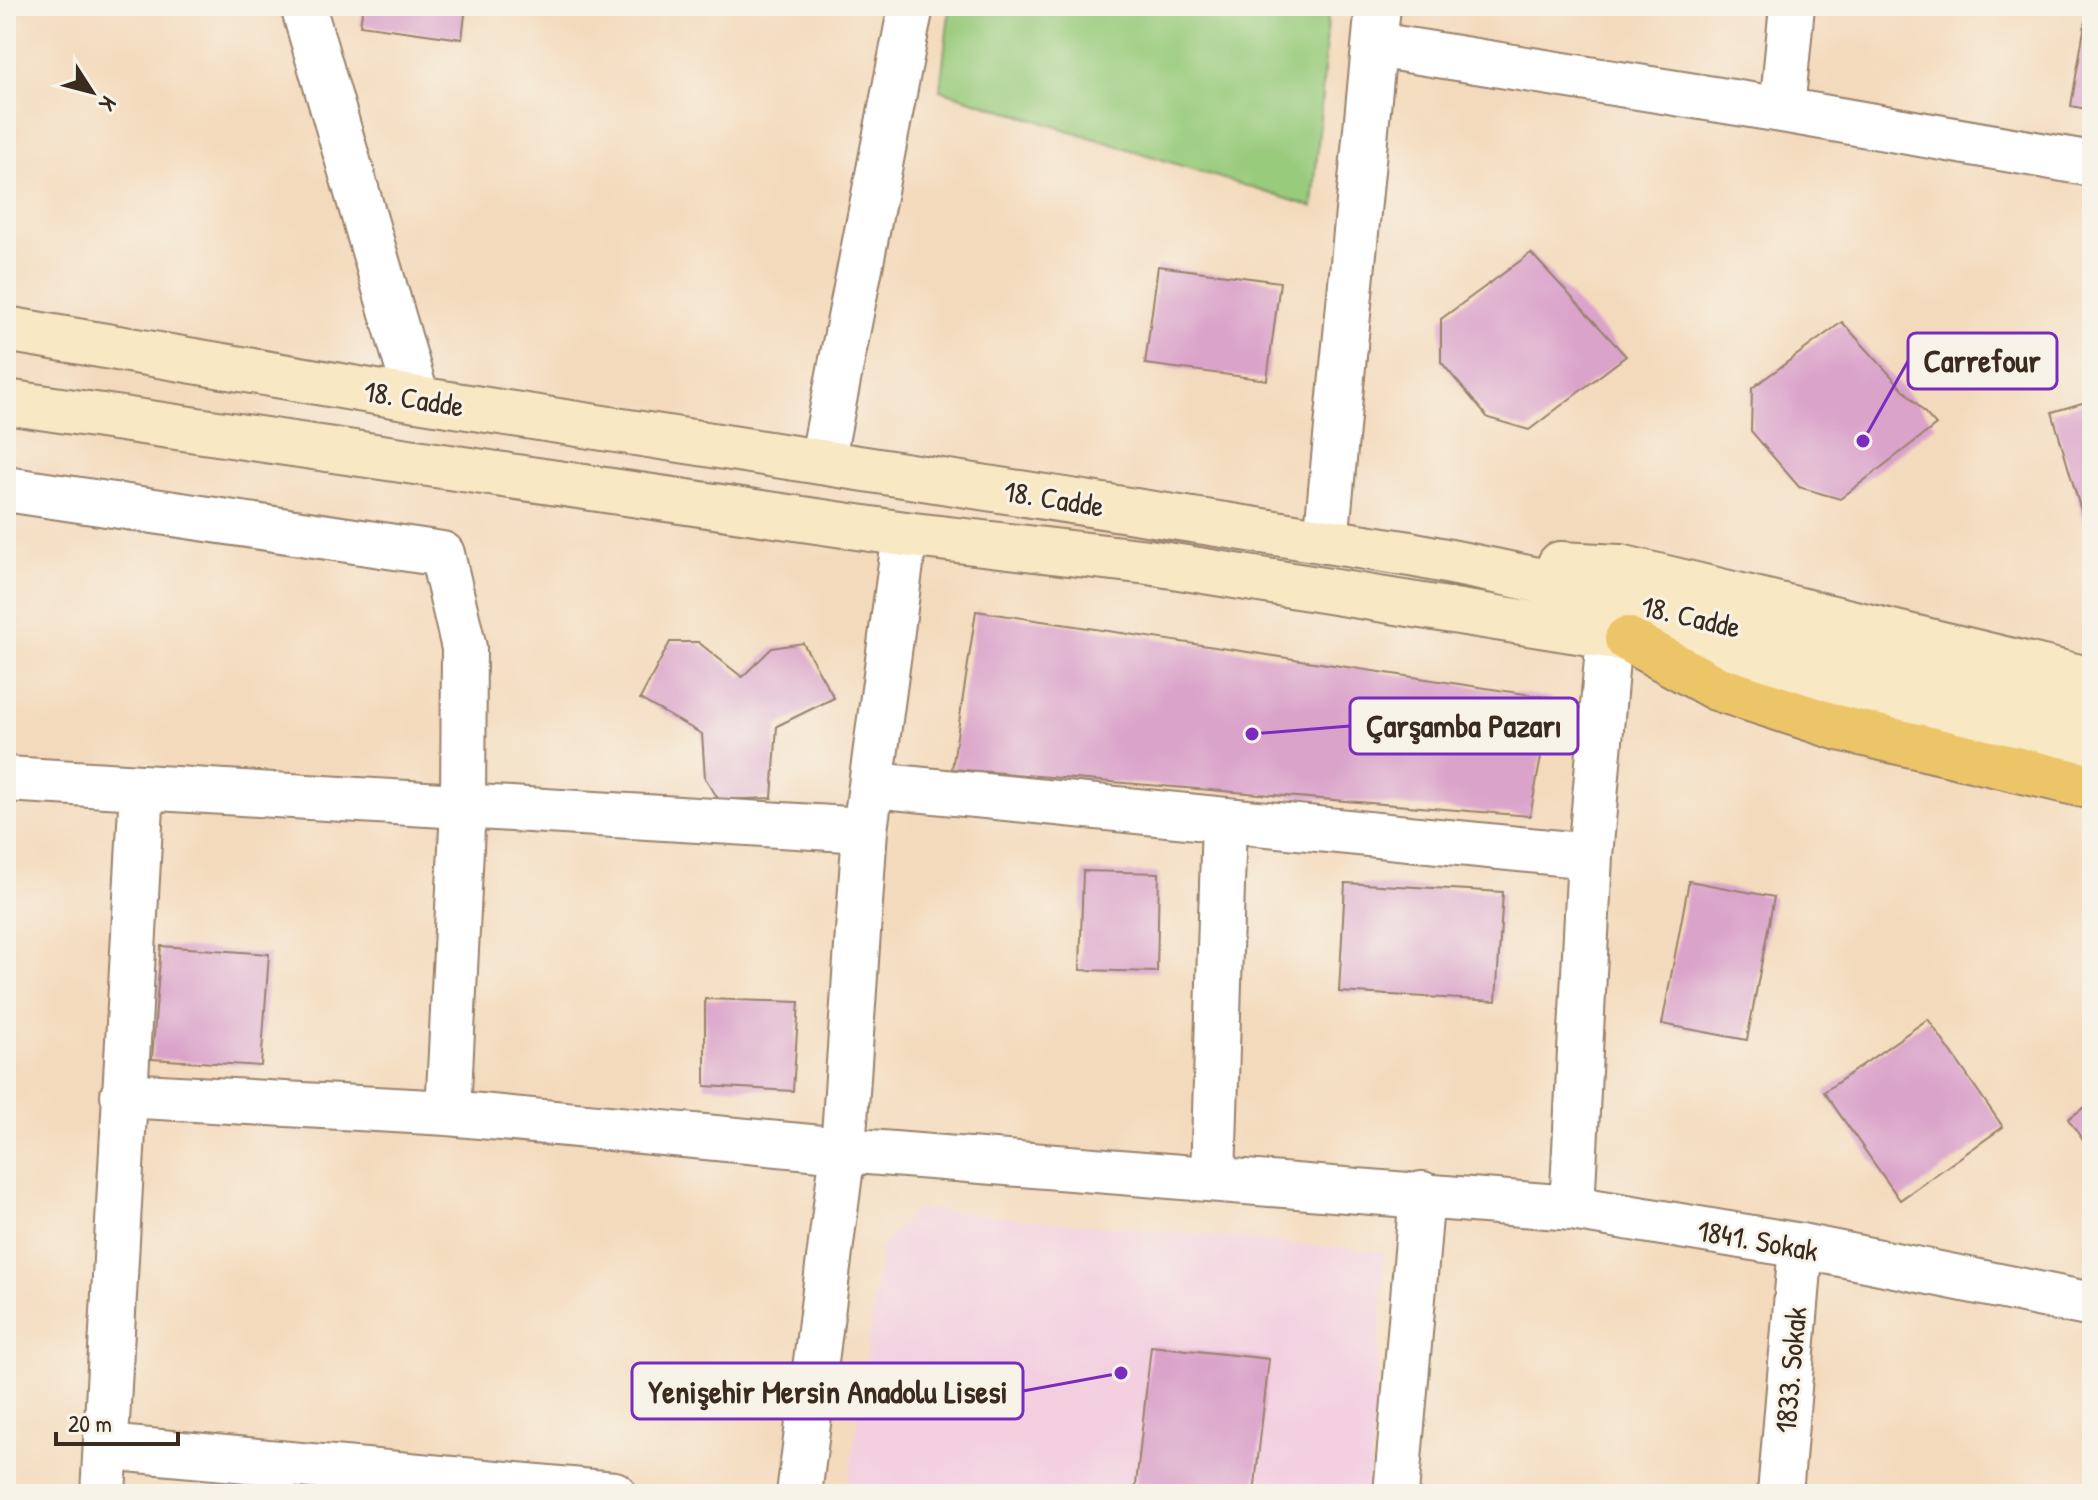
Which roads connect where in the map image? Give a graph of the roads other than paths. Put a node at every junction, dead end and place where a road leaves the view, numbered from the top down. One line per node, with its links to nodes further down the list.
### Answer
1 (303, 6): 8 (street)
2 (911, 6): 10 (street)
3 (1792, 6): 5 (street)
4 (1377, 26): 5 (street); 13 (street)
5 (1782, 110): 6 (street)
6 (2092, 164)
7 (6, 329): 8 (street, 18. Cadde)
8 (417, 399): 10 (street, 18. Cadde)
9 (6, 402): 12 (street, 18. Cadde)
10 (822, 462): 13 (street, 18. Cadde)
11 (6, 489): 23 (street)
12 (905, 534): 15 (street, 18. Cadde); 20 (street)
13 (1326, 541): 14 (street, 18. Cadde)
14 (1410, 554): 16 (street); 17 (street, 18. Cadde)
15 (1618, 637): 18 (street, 18. Cadde); 21 (main road); 26 (street)
16 (2092, 680)
17 (2092, 720)
18 (2092, 754)
19 (6, 779): 22 (street)
20 (874, 785): 24 (street); 25 (street)
21 (2092, 787)
22 (142, 788): 23 (street); 27 (street)
23 (463, 807): 25 (street); 28 (street)
24 (1224, 820): 26 (street); 30 (street)
25 (865, 830): 29 (street)
26 (1590, 856): 32 (street)
27 (123, 1095): 28 (street, 1841. Sokak); 35 (street)
28 (448, 1113): 29 (street, 1841. Sokak)
29 (843, 1150): 30 (street, 1841. Sokak); 38 (street)
30 (1213, 1178): 31 (street, 1841. Sokak)
31 (1422, 1194): 32 (street, 1841. Sokak); 39 (street)
32 (1572, 1208): 33 (street, 1841. Sokak)
33 (1801, 1246): 34 (street, 1841. Sokak); 40 (street, 1833. Sokak)
34 (2092, 1305)
35 (106, 1447): 36 (street); 37 (street)
36 (103, 1494)
37 (614, 1494)
38 (799, 1494)
39 (1396, 1494)
40 (1780, 1494)

